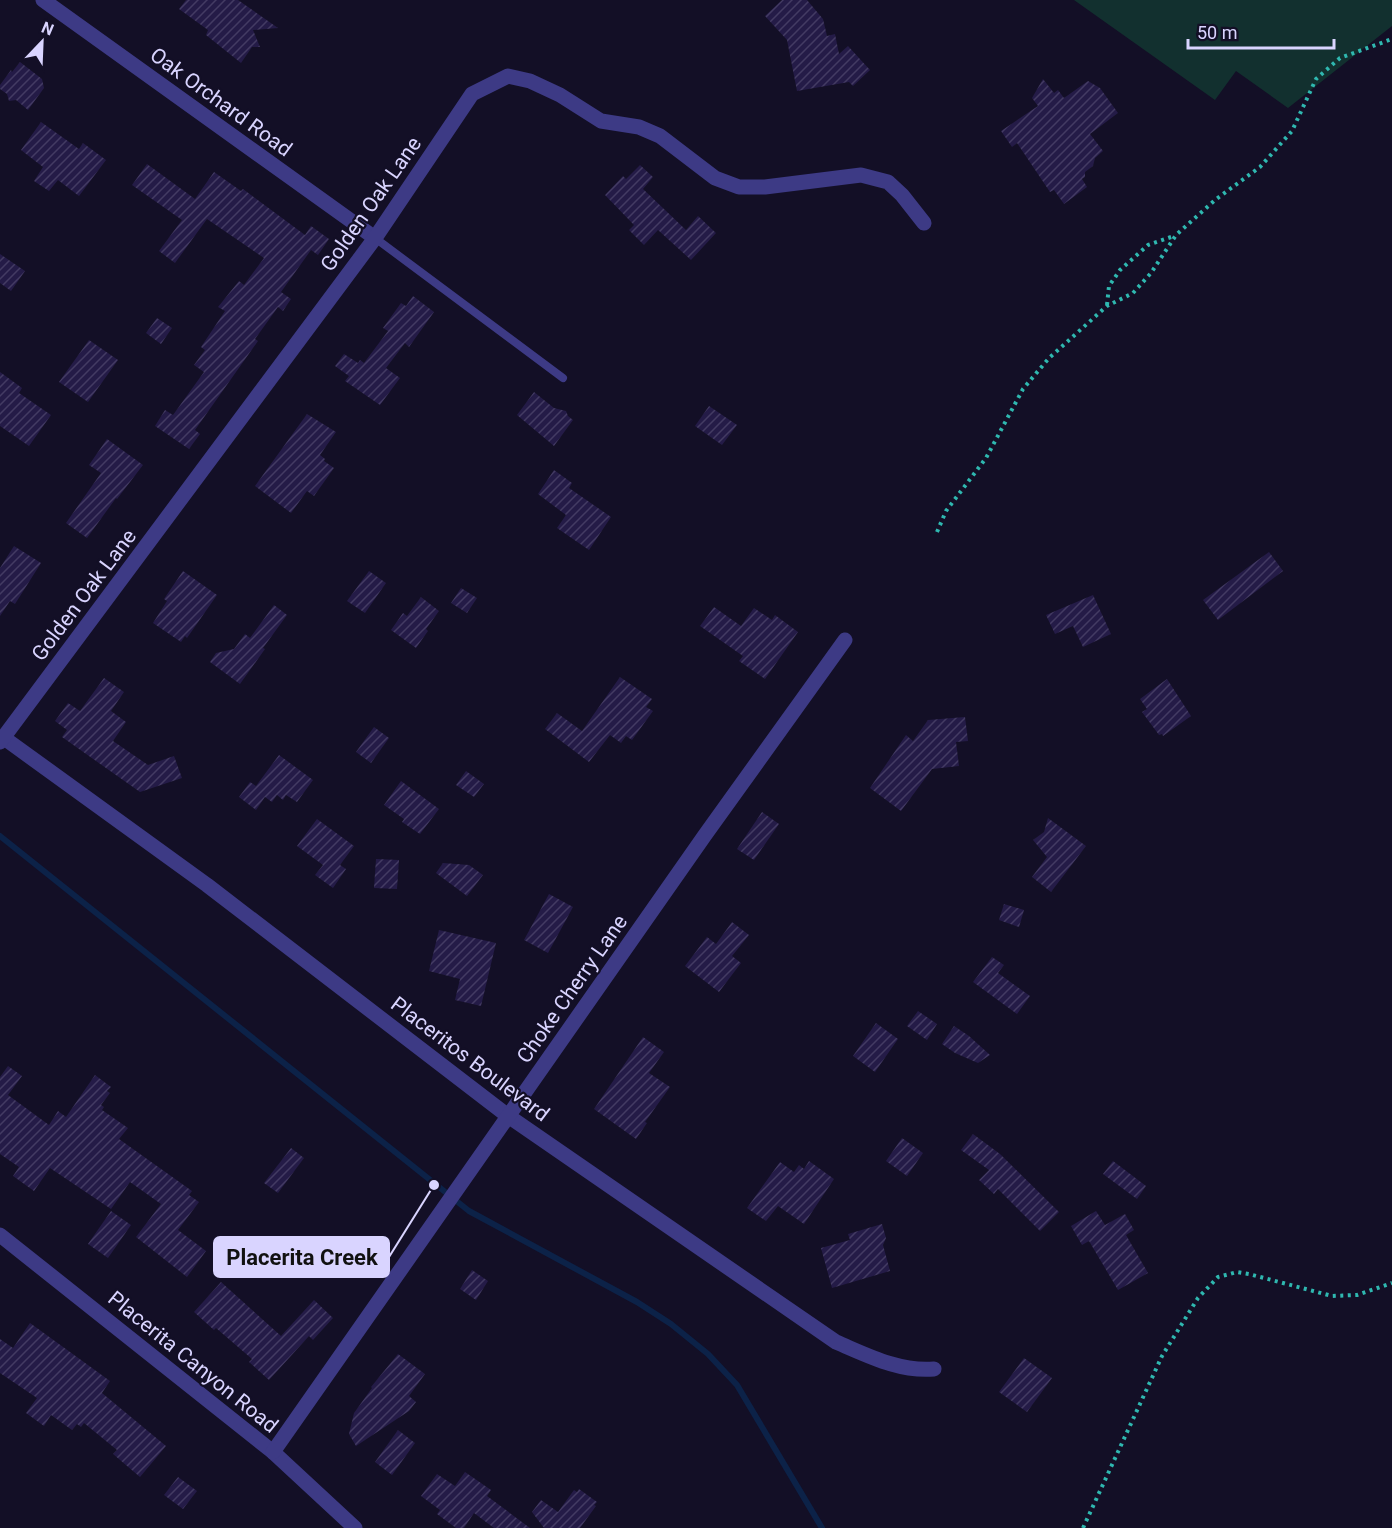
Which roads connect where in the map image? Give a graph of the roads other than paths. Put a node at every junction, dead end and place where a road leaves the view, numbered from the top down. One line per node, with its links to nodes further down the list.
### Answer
1 (43, 0): 3 (street, Oak Orchard Road)
2 (924, 223): 3 (street, Golden Oak Lane)
3 (375, 238): 4 (lane); 6 (street, Golden Oak Lane)
4 (563, 378)
5 (845, 640): 7 (street, Choke Cherry Lane)
6 (2, 740): 7 (street, Placeritos Boulevard)
7 (508, 1116): 9 (street, Placeritos Boulevard); 10 (street, Choke Cherry Lane)
8 (0, 1235): 10 (street, Placerita Canyon Road)
9 (934, 1369)
10 (273, 1452): 11 (street, Placerita Canyon Road)
11 (355, 1528)

